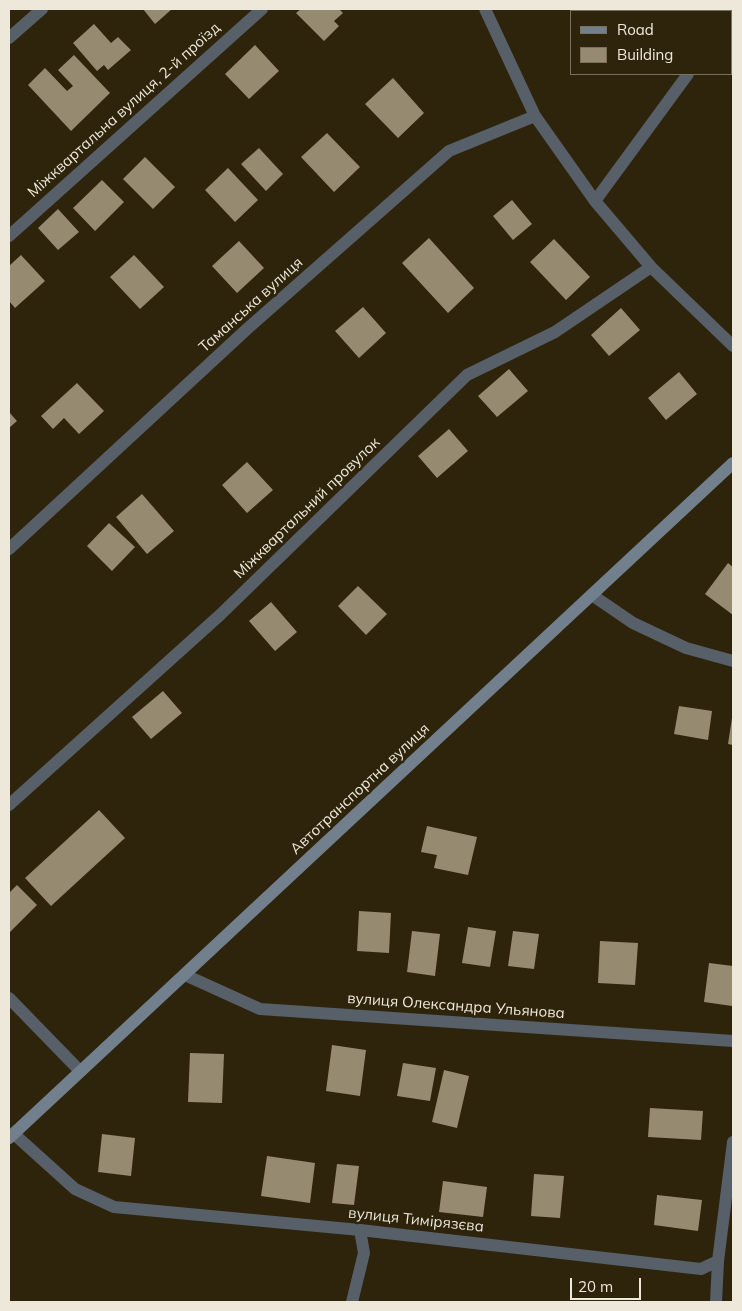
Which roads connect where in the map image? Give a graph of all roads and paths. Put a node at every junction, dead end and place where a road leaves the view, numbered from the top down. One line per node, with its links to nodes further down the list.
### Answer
1 (42, 9): 4 (street)
2 (262, 9): 8 (street, Міжквартальна вулиця, 2-й проїзд)
3 (485, 9): 6 (street)
4 (9, 38)
5 (687, 75): 7 (street)
6 (535, 116): 7 (street); 12 (street, Таманська вулиця)
7 (595, 201): 9 (street)
8 (9, 236)
9 (651, 267): 10 (street); 15 (street, Міжквартальний провулок)
10 (733, 346)
11 (733, 463): 13 (main road, Автотранспортна вулиця)
12 (9, 549)
13 (592, 595): 14 (street); 16 (main road, Автотранспортна вулиця)
14 (733, 661)
15 (9, 805)
16 (185, 975): 18 (street, вулиця Олександра Ульянова); 19 (main road, Автотранспортна вулиця)
17 (9, 998): 19 (street)
18 (733, 1041)
19 (80, 1071): 20 (main road, Автотранспортна вулиця)
20 (11, 1136): 22 (street, вулиця Тимірязєва)
21 (733, 1142): 23 (street)
22 (360, 1230): 23 (street, вулиця Тимірязєва); 24 (street)
23 (718, 1261): 25 (street)
24 (352, 1302)
25 (716, 1302)

